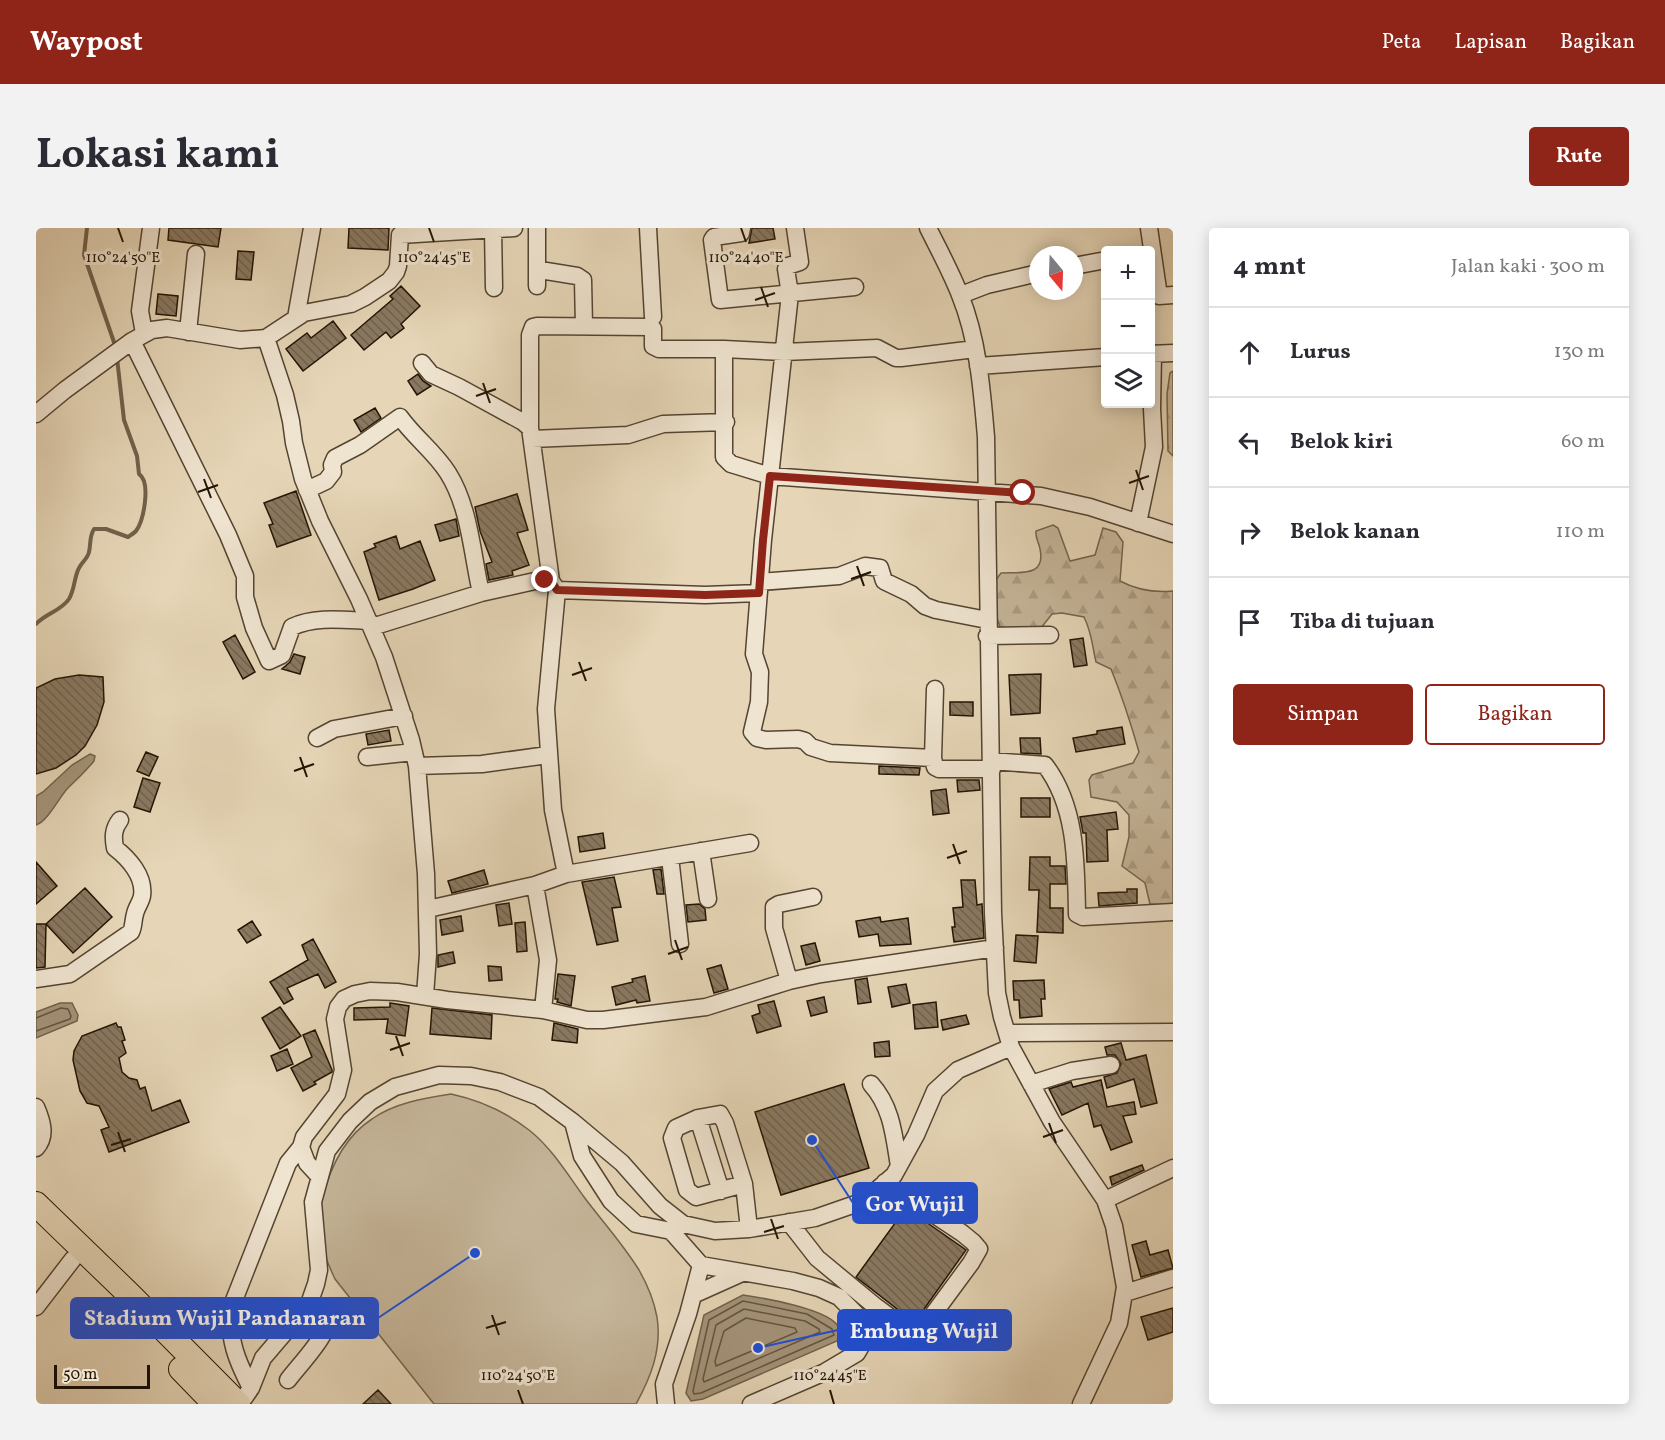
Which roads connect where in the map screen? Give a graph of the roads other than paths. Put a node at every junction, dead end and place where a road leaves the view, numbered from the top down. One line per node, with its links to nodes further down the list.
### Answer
1 (151, 228): 28 (street)
2 (312, 228): 24 (street)
3 (514, 228): 10 (street)
4 (537, 228): 15 (street)
5 (648, 228): 23 (street)
6 (742, 228): 20 (street)
7 (795, 228): 20 (street)
8 (928, 228): 21 (street)
9 (1149, 228): 22 (street)
10 (493, 229): 11 (street); 19 (street)
11 (400, 232): 24 (street)
12 (196, 254): 26 (street)
13 (1101, 261): 14 (street)
14 (1083, 264)
15 (537, 268): 17 (street); 25 (street)
16 (1029, 275): 21 (street)
17 (537, 286)
18 (855, 287): 20 (street)
19 (494, 288)
20 (789, 294): 31 (street)
21 (961, 295): 30 (street)
22 (1173, 295)
23 (653, 317)
24 (296, 318): 27 (street)
25 (584, 326): 29 (street); 40 (street)
26 (188, 332): 27 (street); 28 (street)
27 (266, 338): 42 (street)
28 (134, 340): 38 (street); 49 (street)
29 (724, 349): 31 (street); 39 (street)
30 (975, 349): 31 (street); 37 (street)
31 (784, 352): 41 (street)
32 (1155, 353): 33 (street)
33 (1173, 353)
34 (1152, 354): 44 (street)
35 (1101, 357): 37 (street)
36 (422, 363): 40 (street)
37 (978, 366): 43 (street)
38 (36, 414)
39 (726, 422): 40 (street); 41 (street)
40 (531, 433): 46 (street)
41 (770, 476): 43 (street); 47 (street)
42 (307, 490): 48 (street); 49 (street)
43 (987, 492): 44 (street); 50 (street)
44 (1138, 523): 45 (street)
45 (1173, 534)
46 (554, 585): 47 (street); 48 (street); 55 (street)
47 (760, 588): 50 (street); 57 (street)
48 (481, 593): 49 (street)
49 (371, 624): 53 (street)
50 (987, 628): 51 (street); 59 (street)
51 (1050, 634)
52 (935, 689): 57 (street)
53 (404, 716): 54 (street); 58 (street)
54 (317, 738)
55 (548, 755): 58 (street); 64 (street)
56 (367, 757): 58 (street)
57 (933, 758): 59 (street)
58 (415, 759): 68 (street)
59 (992, 765): 69 (street); 71 (street)
60 (120, 820): 72 (street)
61 (750, 843): 62 (street)
62 (701, 851): 63 (street); 67 (street)
63 (670, 856): 64 (street); 70 (street)
64 (566, 874): 65 (street)
65 (535, 885): 68 (street); 75 (street)
66 (813, 897): 73 (street)
67 (708, 899)
68 (428, 909): 74 (street)
69 (1173, 912)
70 (680, 944)
71 (995, 948): 73 (street); 77 (street)
72 (36, 979)
73 (789, 981): 75 (street)
74 (425, 996): 75 (street); 84 (street)
75 (543, 1010)
76 (1173, 1032): 77 (street)
77 (1009, 1040): 80 (street); 86 (street)
78 (1111, 1065): 80 (street)
79 (871, 1084): 86 (street)
80 (1031, 1084): 92 (street)
81 (36, 1107): 85 (street)
82 (698, 1118): 90 (street); 91 (street); 91 (street)
83 (573, 1122): 88 (street); 96 (street); 96 (street)
84 (302, 1147): 88 (street); 107 (street)
85 (36, 1148)
86 (899, 1166): 89 (street)
87 (1173, 1168): 92 (street)
88 (319, 1176): 104 (street)
89 (885, 1182): 94 (street); 94 (street)
90 (744, 1184): 91 (street); 97 (street)
91 (721, 1191)
92 (1106, 1200): 102 (street)
93 (36, 1204): 107 (highway)
94 (789, 1222): 97 (street)
95 (36, 1224): 98 (highway)
96 (677, 1227): 97 (street); 99 (street)
97 (749, 1229)
98 (72, 1259): 105 (street); 108 (highway)
99 (701, 1265): 100 (street); 103 (street)
100 (742, 1273): 103 (street); 110 (street)
101 (1173, 1278): 102 (street)
102 (1125, 1293): 111 (street)
103 (693, 1295): 109 (street)
104 (309, 1304): 106 (street); 107 (street)
105 (36, 1307)
106 (288, 1380)
107 (243, 1399)
108 (215, 1404)
109 (666, 1404)
110 (751, 1404)
111 (1081, 1404)

